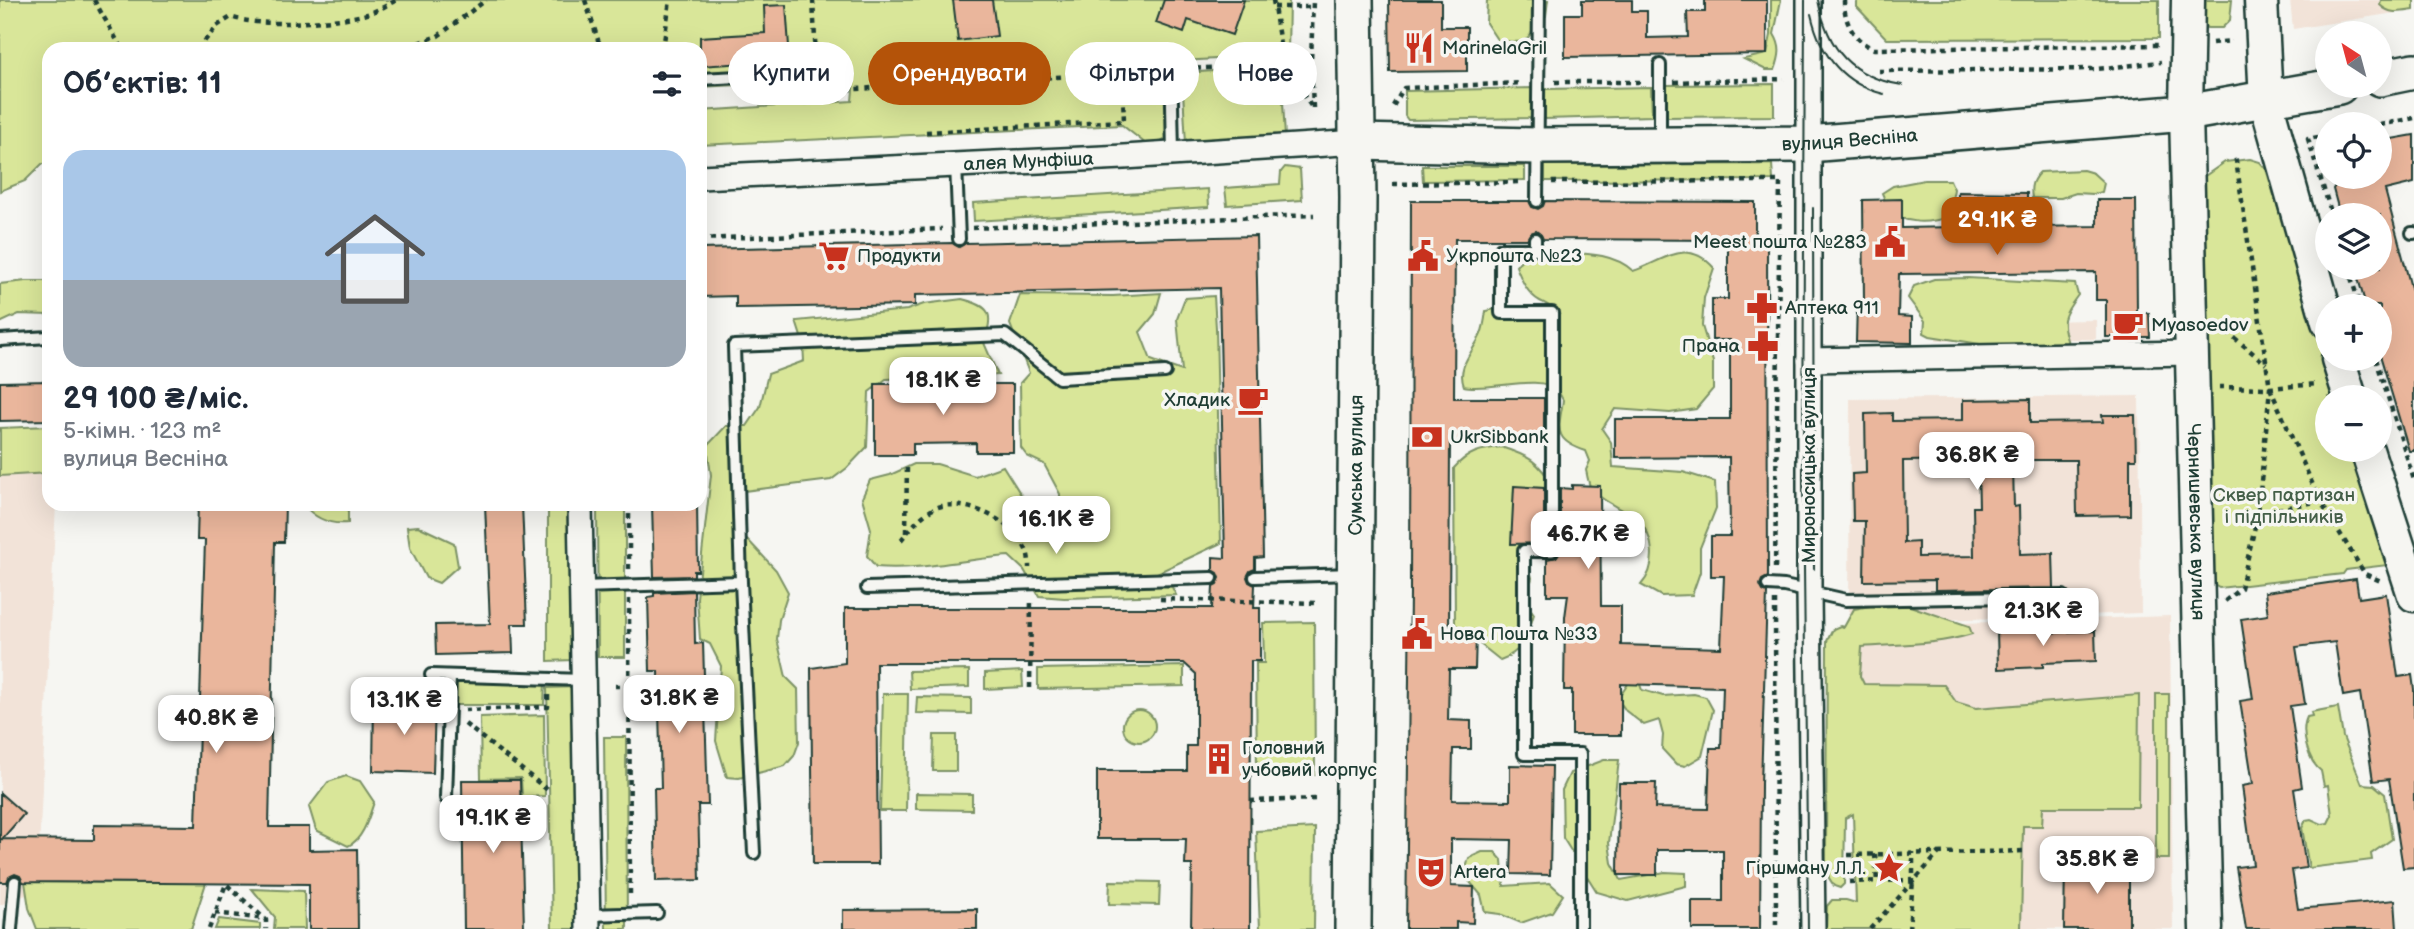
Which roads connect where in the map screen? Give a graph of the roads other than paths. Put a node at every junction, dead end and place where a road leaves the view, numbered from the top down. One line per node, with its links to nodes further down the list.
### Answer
1 (1355, 0): 15 (main road, Сумська вулиця)
2 (1539, 0): 18 (lane)
3 (1809, 0): 16 (street, Мироносицька вулиця)
4 (2188, 0): 14 (street, Чернишевська вулиця)
5 (2261, 0): 12 (street)
6 (1660, 65): 17 (lane)
7 (2414, 71): 8 (main road)
8 (2392, 76)
9 (728, 78): 10 (lane)
10 (707, 79)
11 (2315, 91): 12 (main road, вулиця Весніна)
12 (2266, 101): 14 (main road, вулиця Весніна); 25 (street)
13 (1172, 105): 19 (lane)
14 (2186, 113): 16 (main road, вулиця Весніна); 28 (street, Чернишевська вулиця)
15 (1358, 142): 18 (main road, вулиця Весніна); 19 (street, алея Мунфіша); 34 (main road, Сумська вулиця)
16 (1808, 144): 17 (main road, вулиця Весніна); 29 (street, Мироносицька вулиця)
17 (1660, 145): 18 (main road, вулиця Весніна)
18 (1538, 146): 22 (lane)
19 (1174, 154): 20 (street, алея Мунфіша)
20 (956, 164): 21 (street, алея Мунфіша); 23 (lane)
21 (707, 177)
22 (1537, 201)
23 (958, 234)
24 (1535, 239): 54 (lane)
25 (2320, 294)
26 (42, 337): 27 (lane)
27 (0, 340)
28 (2192, 353): 29 (street); 56 (street, Чернишевська вулиця)
29 (1809, 360): 42 (street, Мироносицька вулиця)
30 (1165, 372): 37 (lane)
31 (2372, 462): 33 (street)
32 (580, 511): 39 (street)
33 (2397, 520): 41 (street)
34 (1355, 574): 35 (lane); 53 (main road, Сумська вулиця)
35 (1255, 577)
36 (1212, 578): 40 (lane)
37 (741, 582): 39 (lane); 48 (lane)
38 (1771, 585): 42 (lane)
39 (581, 587): 46 (street)
40 (867, 588)
41 (2400, 589)
42 (1809, 592): 43 (lane); 55 (street, Мироносицька вулиця)
43 (2063, 596)
44 (430, 675): 45 (lane)
45 (450, 676): 46 (lane); 47 (lane)
46 (583, 680): 51 (street)
47 (446, 798)
48 (754, 853)
49 (15, 882): 52 (lane)
50 (656, 913): 51 (lane)
51 (588, 922)
52 (10, 929)
53 (1353, 929)
54 (1580, 929)
55 (1813, 929)
56 (2206, 929)

